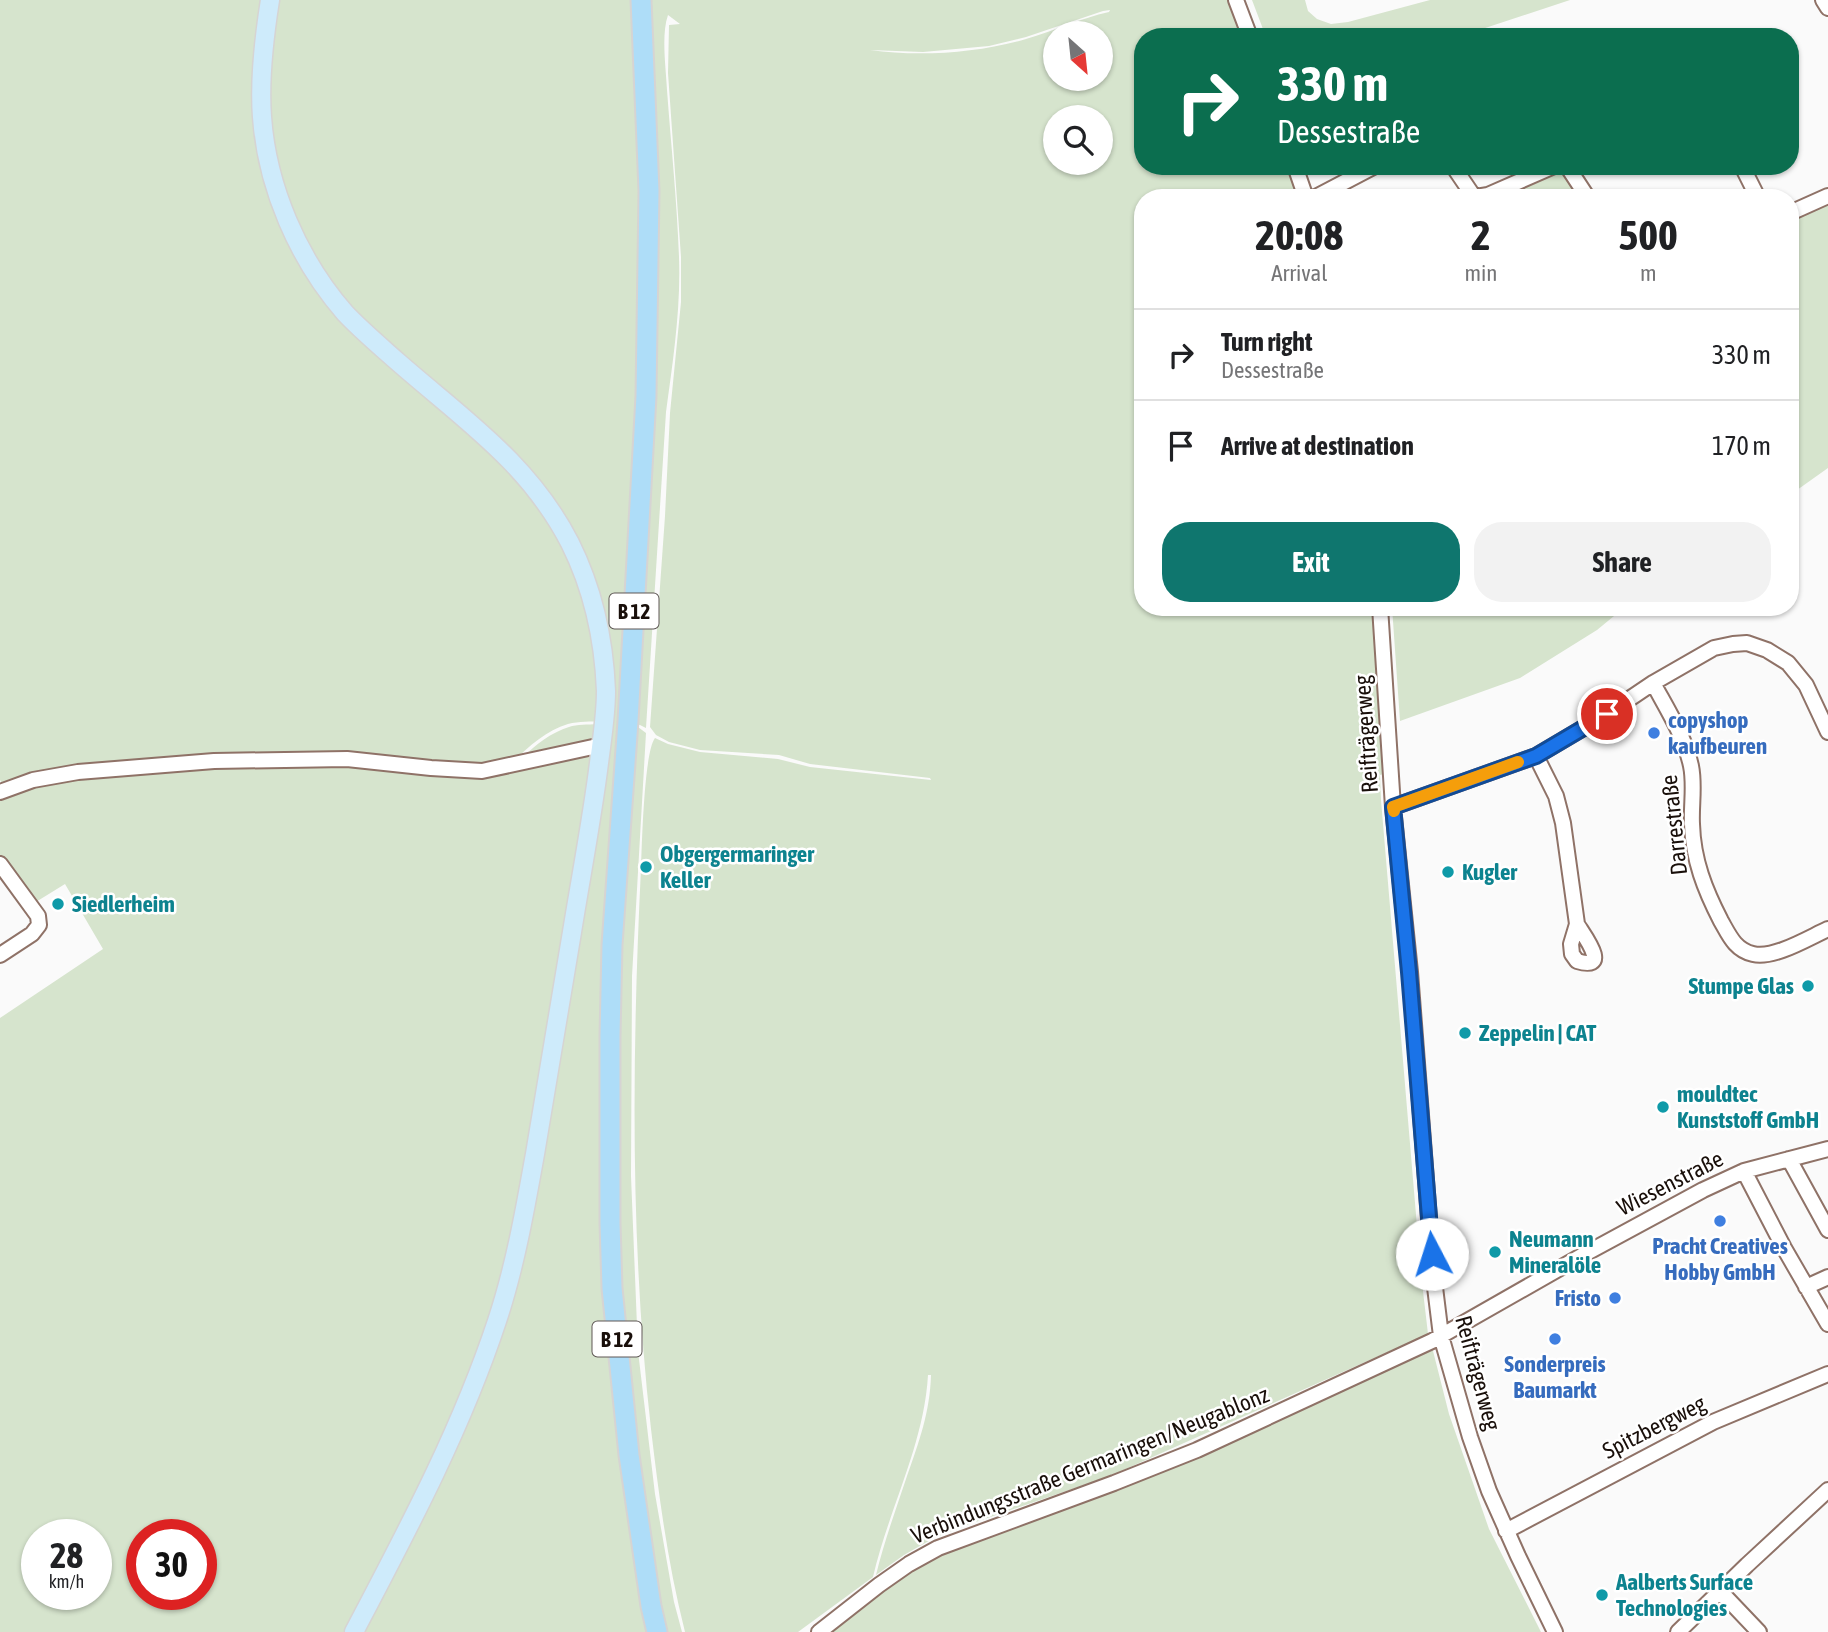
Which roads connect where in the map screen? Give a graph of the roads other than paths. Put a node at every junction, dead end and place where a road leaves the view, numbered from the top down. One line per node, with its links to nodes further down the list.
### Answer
1 (270, 0): 16 (main road)
2 (641, 0): 38 (highway, B 12)
3 (1236, 0): 6 (street)
4 (1824, 0): 5 (street)
5 (1828, 8)
6 (1247, 28)
7 (1358, 175): 9 (street)
8 (1534, 175): 10 (street)
9 (1331, 189)
10 (1502, 189)
11 (1828, 196): 12 (street)
12 (1799, 209)
13 (1381, 616): 19 (street, Reifträgerweg)
14 (1653, 683): 15 (street); 17 (street); 22 (street, Darrestraße)
15 (1828, 732)
16 (602, 745): 18 (street); 37 (main road)
17 (1536, 756): 19 (street); 21 (street)
18 (0, 792)
19 (1393, 807): 31 (street, Reifträgerweg)
20 (0, 864): 23 (street)
21 (1577, 924)
22 (1828, 929)
23 (0, 955)
24 (1828, 1149): 25 (street, Wiesenstraße)
25 (1789, 1159): 26 (street, Wiesenstraße); 27 (street)
26 (1744, 1171): 29 (street); 31 (street, Wiesenstraße)
27 (1828, 1230)
28 (1828, 1276): 29 (street)
29 (1806, 1287): 30 (street)
30 (1828, 1324)
31 (1436, 1338): 33 (street, Wiesenstraße); 35 (street, Reifträgerweg)
32 (1828, 1374): 35 (street, Spitzbergweg)
33 (1354, 1378): 39 (street, Verbindungsstraße Germaringen/Neugablonz)
34 (1828, 1490): 36 (street)
35 (1506, 1531): 40 (street, Reifträgerweg)
36 (1720, 1591): 41 (street); 42 (street)
37 (354, 1632)
38 (657, 1632)
39 (819, 1632)
40 (1555, 1632)
41 (1678, 1632)
42 (1759, 1632)

